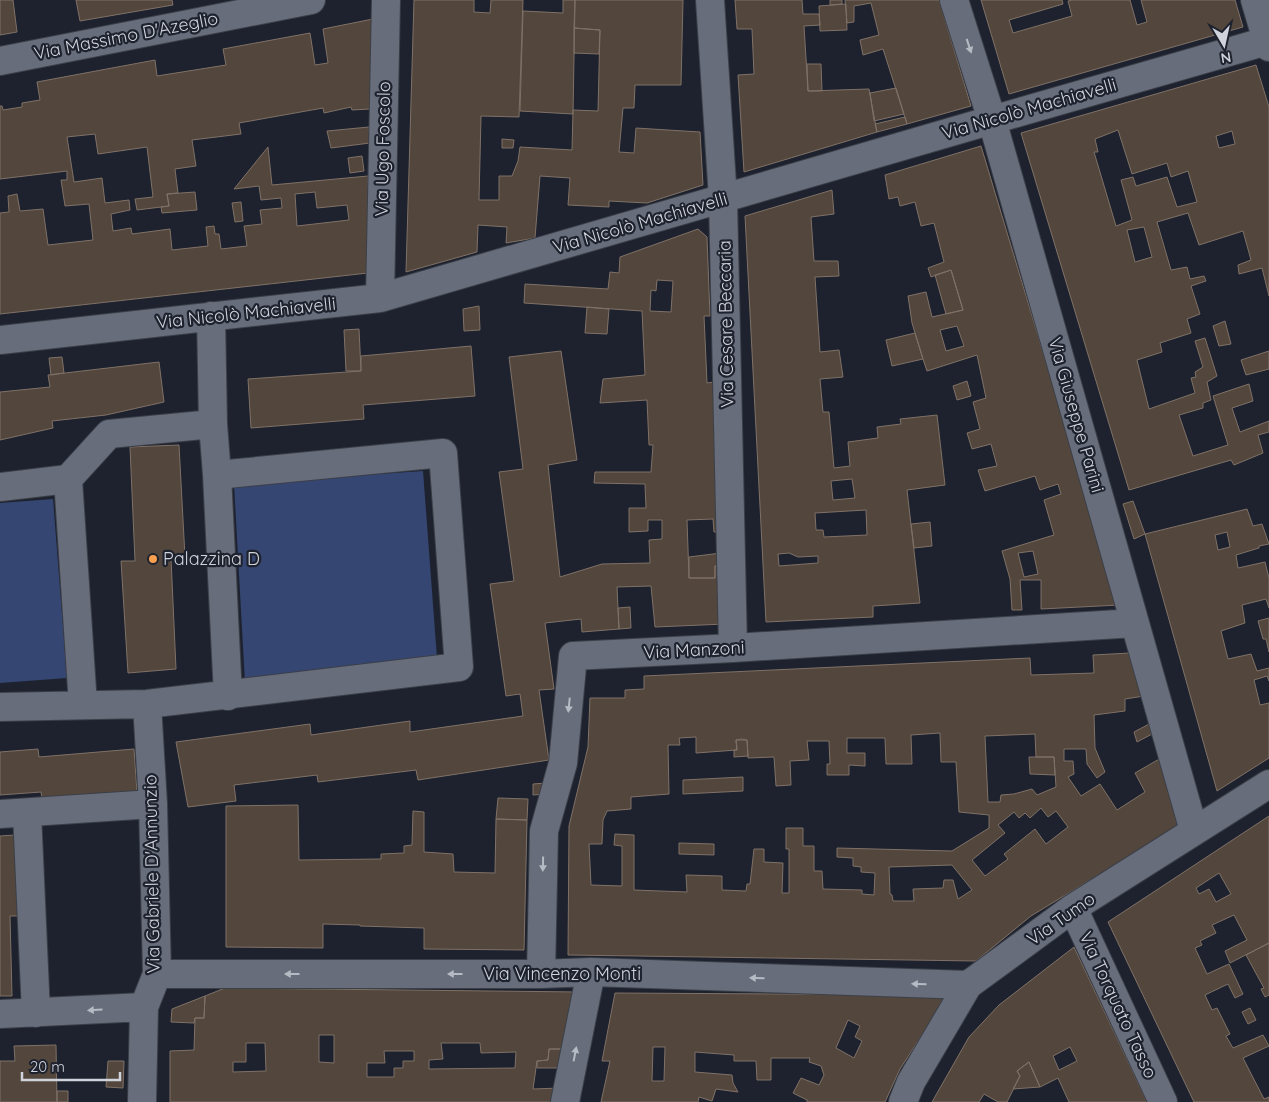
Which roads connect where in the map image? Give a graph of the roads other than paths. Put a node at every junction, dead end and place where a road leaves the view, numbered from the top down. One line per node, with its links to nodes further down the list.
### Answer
1 (312, 0): 7 (street, Via Massimo D'Azeglio)
2 (386, 0): 10 (street, Via Ugo Foscolo)
3 (710, 0): 9 (street, Via Cesare Beccaria)
4 (954, 0): 8 (street, Via Giuseppe Parini, one-way to 8)
5 (1255, 0): 6 (street)
6 (1268, 44): 8 (street, Via Nicolò Machiavelli)
7 (0, 60)
8 (992, 120): 9 (street, Via Nicolò Machiavelli); 17 (street, Via Giuseppe Parini)
9 (723, 199): 10 (street, Via Nicolò Machiavelli); 18 (street, Via Cesare Beccaria)
10 (380, 298): 11 (street, Via Nicolò Machiavelli)
11 (211, 316): 12 (street, Via Nicolò Machiavelli); 13 (street)
12 (0, 340)
13 (213, 424): 14 (street); 15 (street)
14 (217, 475): 19 (street); 19 (street)
15 (68, 479): 16 (street); 21 (street)
16 (0, 486)
17 (1135, 623): 18 (street, Via Manzoni); 27 (street, Via Giuseppe Parini)
18 (733, 648): 31 (street, Via Manzoni, one-way to 31)
19 (228, 696): 20 (street)
20 (147, 704): 21 (street); 24 (street, Via Gabriele D'Annunzio)
21 (83, 705): 22 (street)
22 (0, 707)
23 (1269, 784): 27 (street, Via Tumo)
24 (153, 804): 25 (street); 30 (street, Via Gabriele D'Annunzio)
25 (27, 813): 26 (street); 34 (street)
26 (0, 814)
27 (1194, 831): 28 (street, Via Tumo)
28 (1073, 908): 32 (street, Via Tumo); 39 (street, Via Torquato Tasso)
29 (591, 972): 31 (street, Via Vincenzo Monti); 32 (street, Via Vincenzo Monti, one-way to 29); 37 (street, one-way to 29)
30 (157, 974): 31 (street, Via Vincenzo Monti, one-way to 30); 33 (street, Via Gabriele D'Annunzio)
31 (541, 974)
32 (968, 985): 38 (street, Via Tumo)
33 (144, 1007): 34 (street, one-way to 34); 36 (street, Via Gabriele D'Annunzio)
34 (36, 1013): 35 (street)
35 (0, 1014)
36 (142, 1102)
37 (565, 1102)
38 (902, 1102)
39 (1163, 1102)

